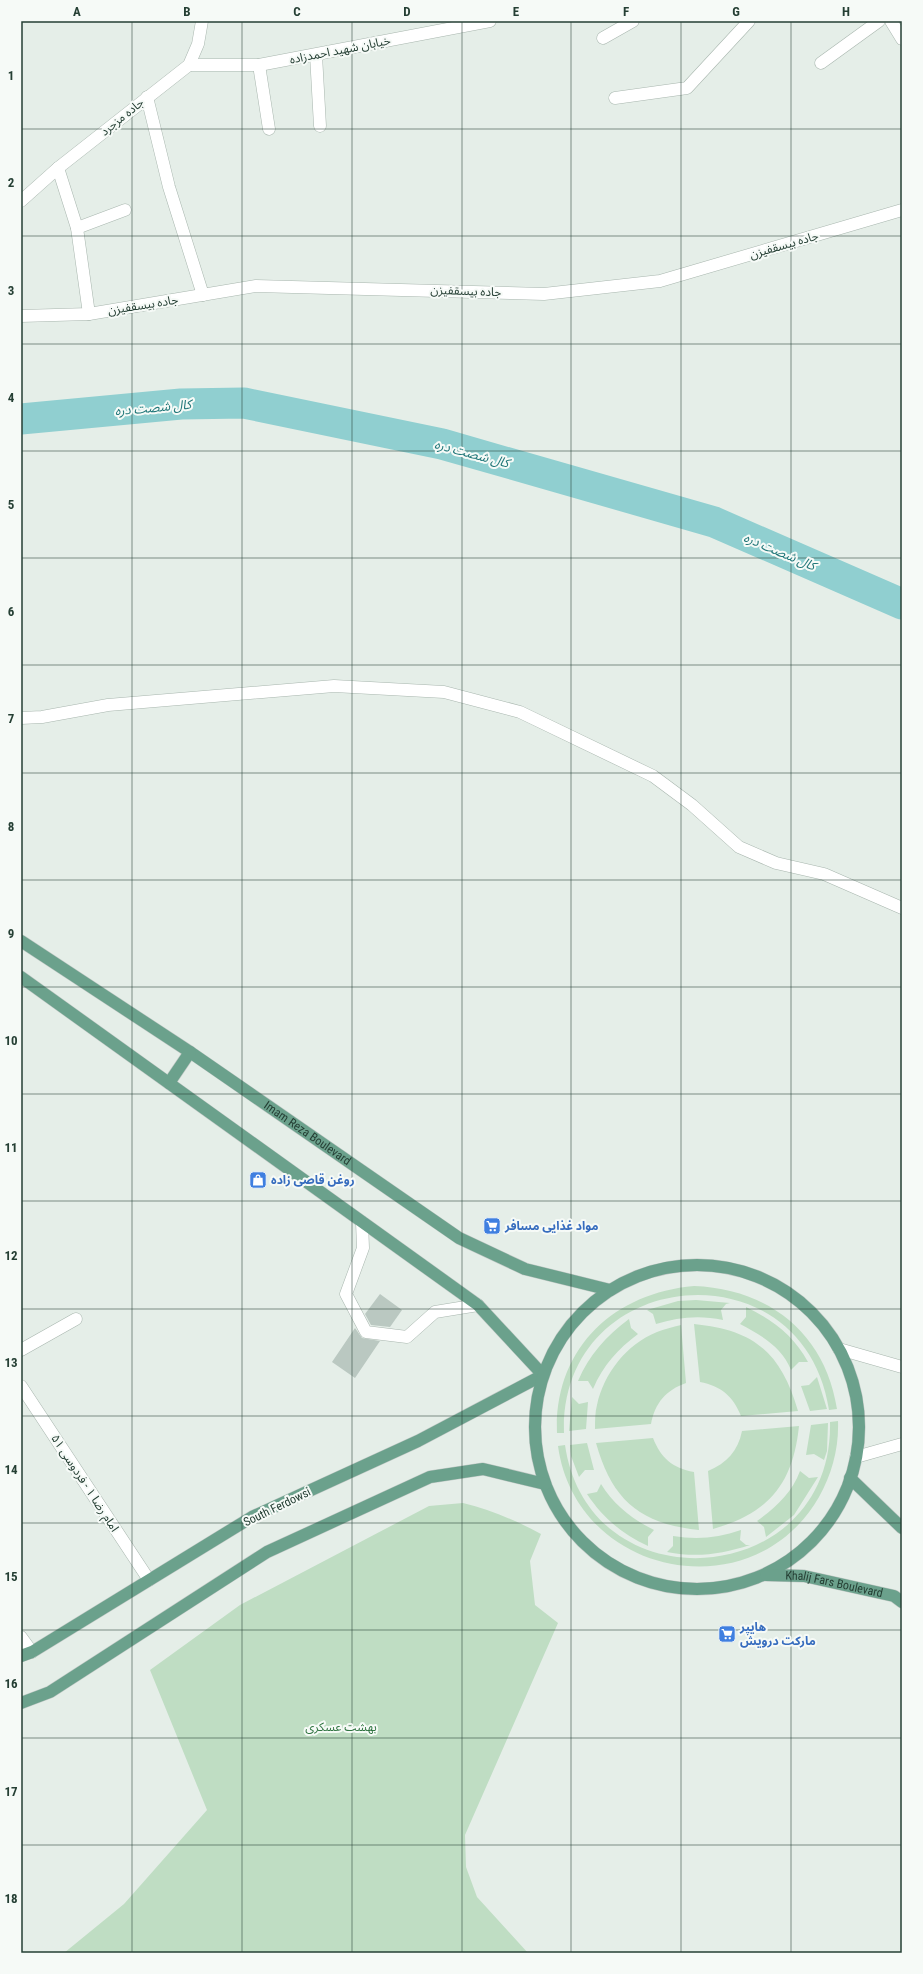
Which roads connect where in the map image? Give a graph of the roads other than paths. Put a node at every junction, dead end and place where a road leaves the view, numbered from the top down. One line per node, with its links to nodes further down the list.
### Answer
1 (202, 21): 11 (street, جاده مزجرد)
2 (490, 21): 9 (street, خیابان شهید احمدزاده)
3 (633, 21): 7 (street)
4 (749, 21): 14 (street)
5 (879, 21): 10 (street)
6 (892, 21): 8 (street)
7 (603, 38)
8 (902, 39)
9 (316, 55): 12 (street, خیابان شهید احمدزاده); 15 (street)
10 (821, 63)
11 (189, 65): 12 (street, خیابان شهید احمدزاده); 13 (street, جاده مزجرد)
12 (259, 65): 16 (street)
13 (147, 97): 17 (street, جاده مزجرد); 22 (street)
14 (615, 98)
15 (320, 126)
16 (269, 128)
17 (58, 168): 18 (street, جاده مزجرد); 21 (street)
18 (21, 201)
19 (125, 210): 21 (street)
20 (902, 210): 22 (street, جاده بیسقفیزن)
21 (78, 228): 23 (street)
22 (203, 295): 23 (street, جاده بیسقفیزن)
23 (89, 314): 24 (street, جاده بیسقفیزن)
24 (21, 316)
25 (21, 718): 26 (street)
26 (902, 908)
27 (21, 941): 29 (main road, Imam Reza Boulevard)
28 (21, 977): 30 (main road)
29 (190, 1052): 30 (main road); 32 (main road, Imam Reza Boulevard)
30 (169, 1083): 31 (main road)
31 (362, 1222): 33 (main road); 33 (street)
32 (610, 1290): 35 (main road); 38 (main road)
33 (478, 1306): 38 (main road)
34 (76, 1318): 36 (street)
35 (839, 1349): 37 (street); 41 (main road)
36 (21, 1350)
37 (902, 1367)
38 (543, 1375): 43 (main road); 46 (main road, South Ferdowsi)
39 (21, 1386): 46 (street, امام رضا ۱ - فردوسی ۵۱)
40 (902, 1444): 41 (street)
41 (856, 1457): 42 (main road)
42 (850, 1478): 44 (main road); 45 (main road)
43 (545, 1484): 45 (main road); 50 (main road)
44 (902, 1528)
45 (764, 1575): 47 (main road, Khalij Fars Boulevard)
46 (149, 1580): 49 (main road, South Ferdowsi)
47 (902, 1602)
48 (21, 1637): 49 (street)
49 (26, 1654)
50 (21, 1703)

